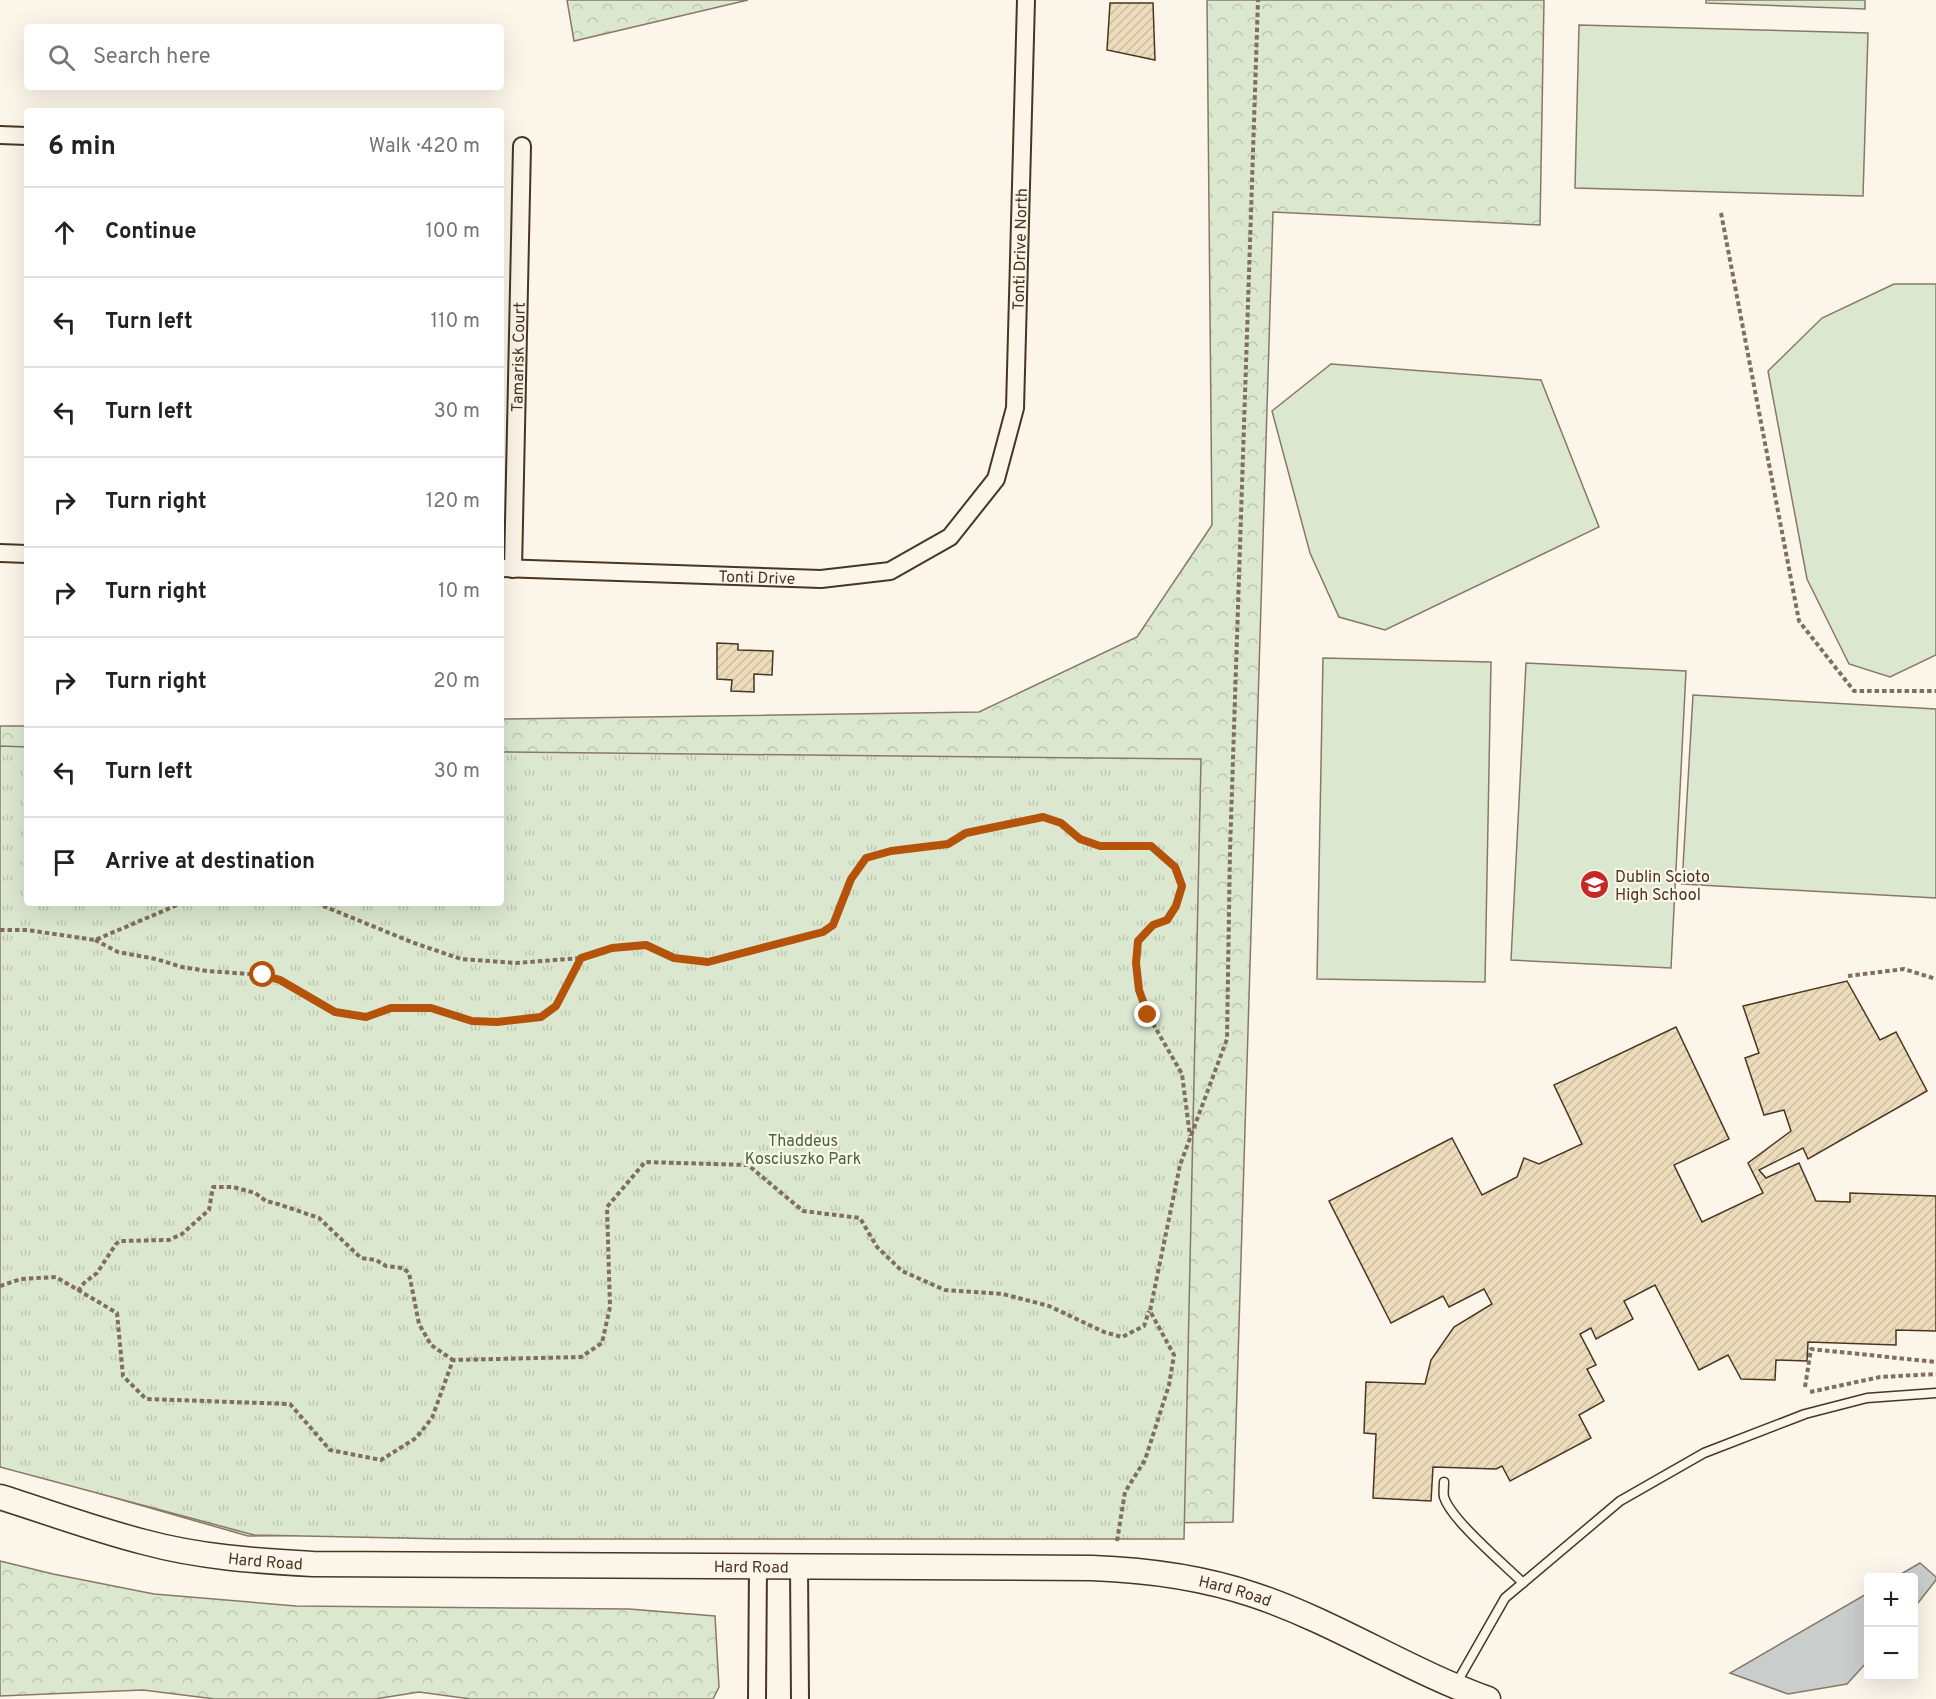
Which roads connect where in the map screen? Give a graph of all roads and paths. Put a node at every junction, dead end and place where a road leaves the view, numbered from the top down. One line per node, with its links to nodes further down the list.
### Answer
1 (1026, 0): 7 (street, Tonti Drive North)
2 (1258, 0): 19 (path)
3 (0, 135): 4 (street)
4 (24, 136)
5 (522, 146): 10 (street, Tamarisk Court)
6 (1721, 213): 11 (path)
7 (985, 493): 10 (street, Tonti Drive)
8 (0, 553): 9 (street)
9 (24, 554)
10 (507, 569)
11 (1936, 691)
12 (175, 906): 15 (path)
13 (323, 906): 16 (path)
14 (0, 930): 15 (path)
15 (95, 940): 16 (path)
16 (581, 958): 19 (path)
17 (1848, 976): 18 (path)
18 (1936, 979)
19 (1190, 1137): 22 (path)
20 (0, 1286): 21 (path)
21 (78, 1291): 23 (path); 23 (path)
22 (1149, 1311): 23 (path); 31 (path)
23 (453, 1360)
24 (1936, 1362): 26 (path)
25 (1936, 1374): 27 (path)
26 (1805, 1387)
27 (1810, 1392)
28 (1936, 1393): 34 (lane)
29 (1444, 1482): 34 (lane)
30 (0, 1497): 32 (main road, Hard Road)
31 (1118, 1541)
32 (758, 1566): 33 (main road, Hard Road); 36 (street)
33 (799, 1566): 35 (main road, Hard Road); 37 (street)
34 (1523, 1583): 35 (lane)
35 (1453, 1693): 38 (main road, Hard Road)
36 (757, 1699)
37 (800, 1699)
38 (1488, 1699)

